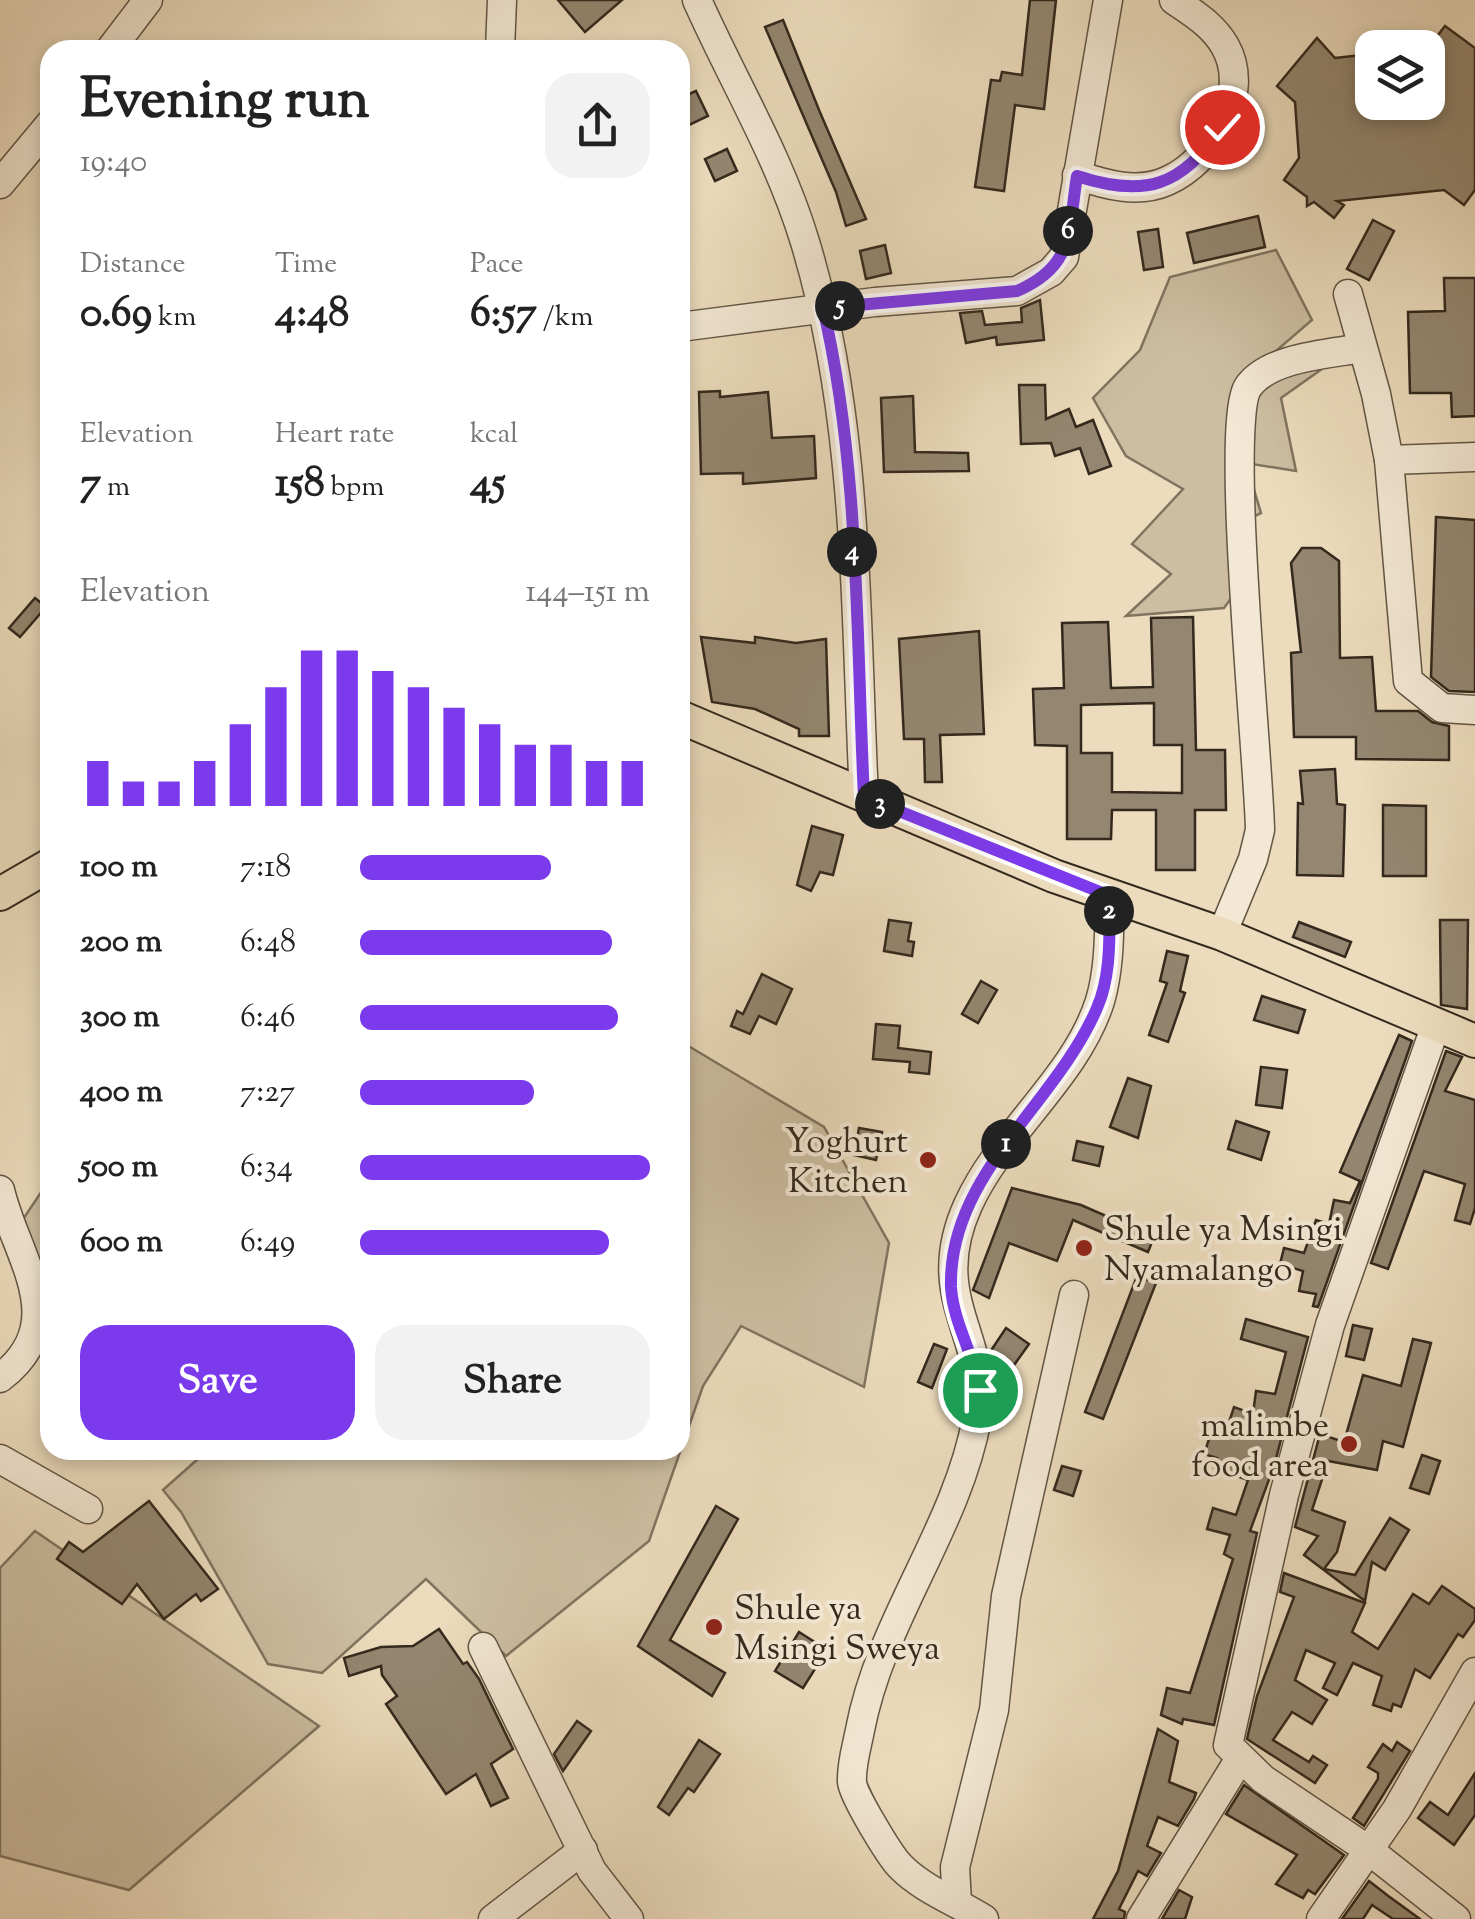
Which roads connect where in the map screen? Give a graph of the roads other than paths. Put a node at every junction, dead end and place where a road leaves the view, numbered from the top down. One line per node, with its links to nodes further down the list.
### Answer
1 (148, 0): 6 (street)
2 (502, 0): 7 (street)
3 (697, 0): 12 (street)
4 (1108, 0): 9 (street)
5 (1174, 0): 9 (street)
6 (118, 40)
7 (500, 40)
8 (40, 136): 10 (street)
9 (1077, 176): 12 (street)
10 (0, 184)
11 (1348, 294): 14 (street)
12 (823, 308): 13 (street); 19 (street)
13 (690, 327)
14 (1362, 348): 16 (street); 23 (street)
15 (1475, 457): 16 (street)
16 (1388, 460): 17 (street)
17 (1475, 710)
18 (690, 720): 19 (main road)
19 (864, 797): 22 (main road)
20 (40, 871): 21 (main road)
21 (0, 894)
22 (1110, 896): 23 (main road); 38 (street)
23 (1222, 934): 24 (main road)
24 (1436, 1025): 25 (main road); 33 (street)
25 (1475, 1041)
26 (0, 1190): 28 (street)
27 (1074, 1295): 38 (street)
28 (0, 1378)
29 (0, 1460): 30 (street)
30 (88, 1509)
31 (483, 1648): 34 (street)
32 (1475, 1672): 35 (street)
33 (1239, 1760): 35 (street); 42 (street)
34 (582, 1850): 36 (street); 37 (street)
35 (1370, 1851): 43 (street); 44 (street)
36 (545, 1880): 37 (street); 39 (street)
37 (605, 1893): 40 (street)
38 (957, 1902): 41 (street)
39 (493, 1919)
40 (629, 1919)
41 (984, 1919)
42 (1140, 1919)
43 (1322, 1919)
44 (1456, 1919)

